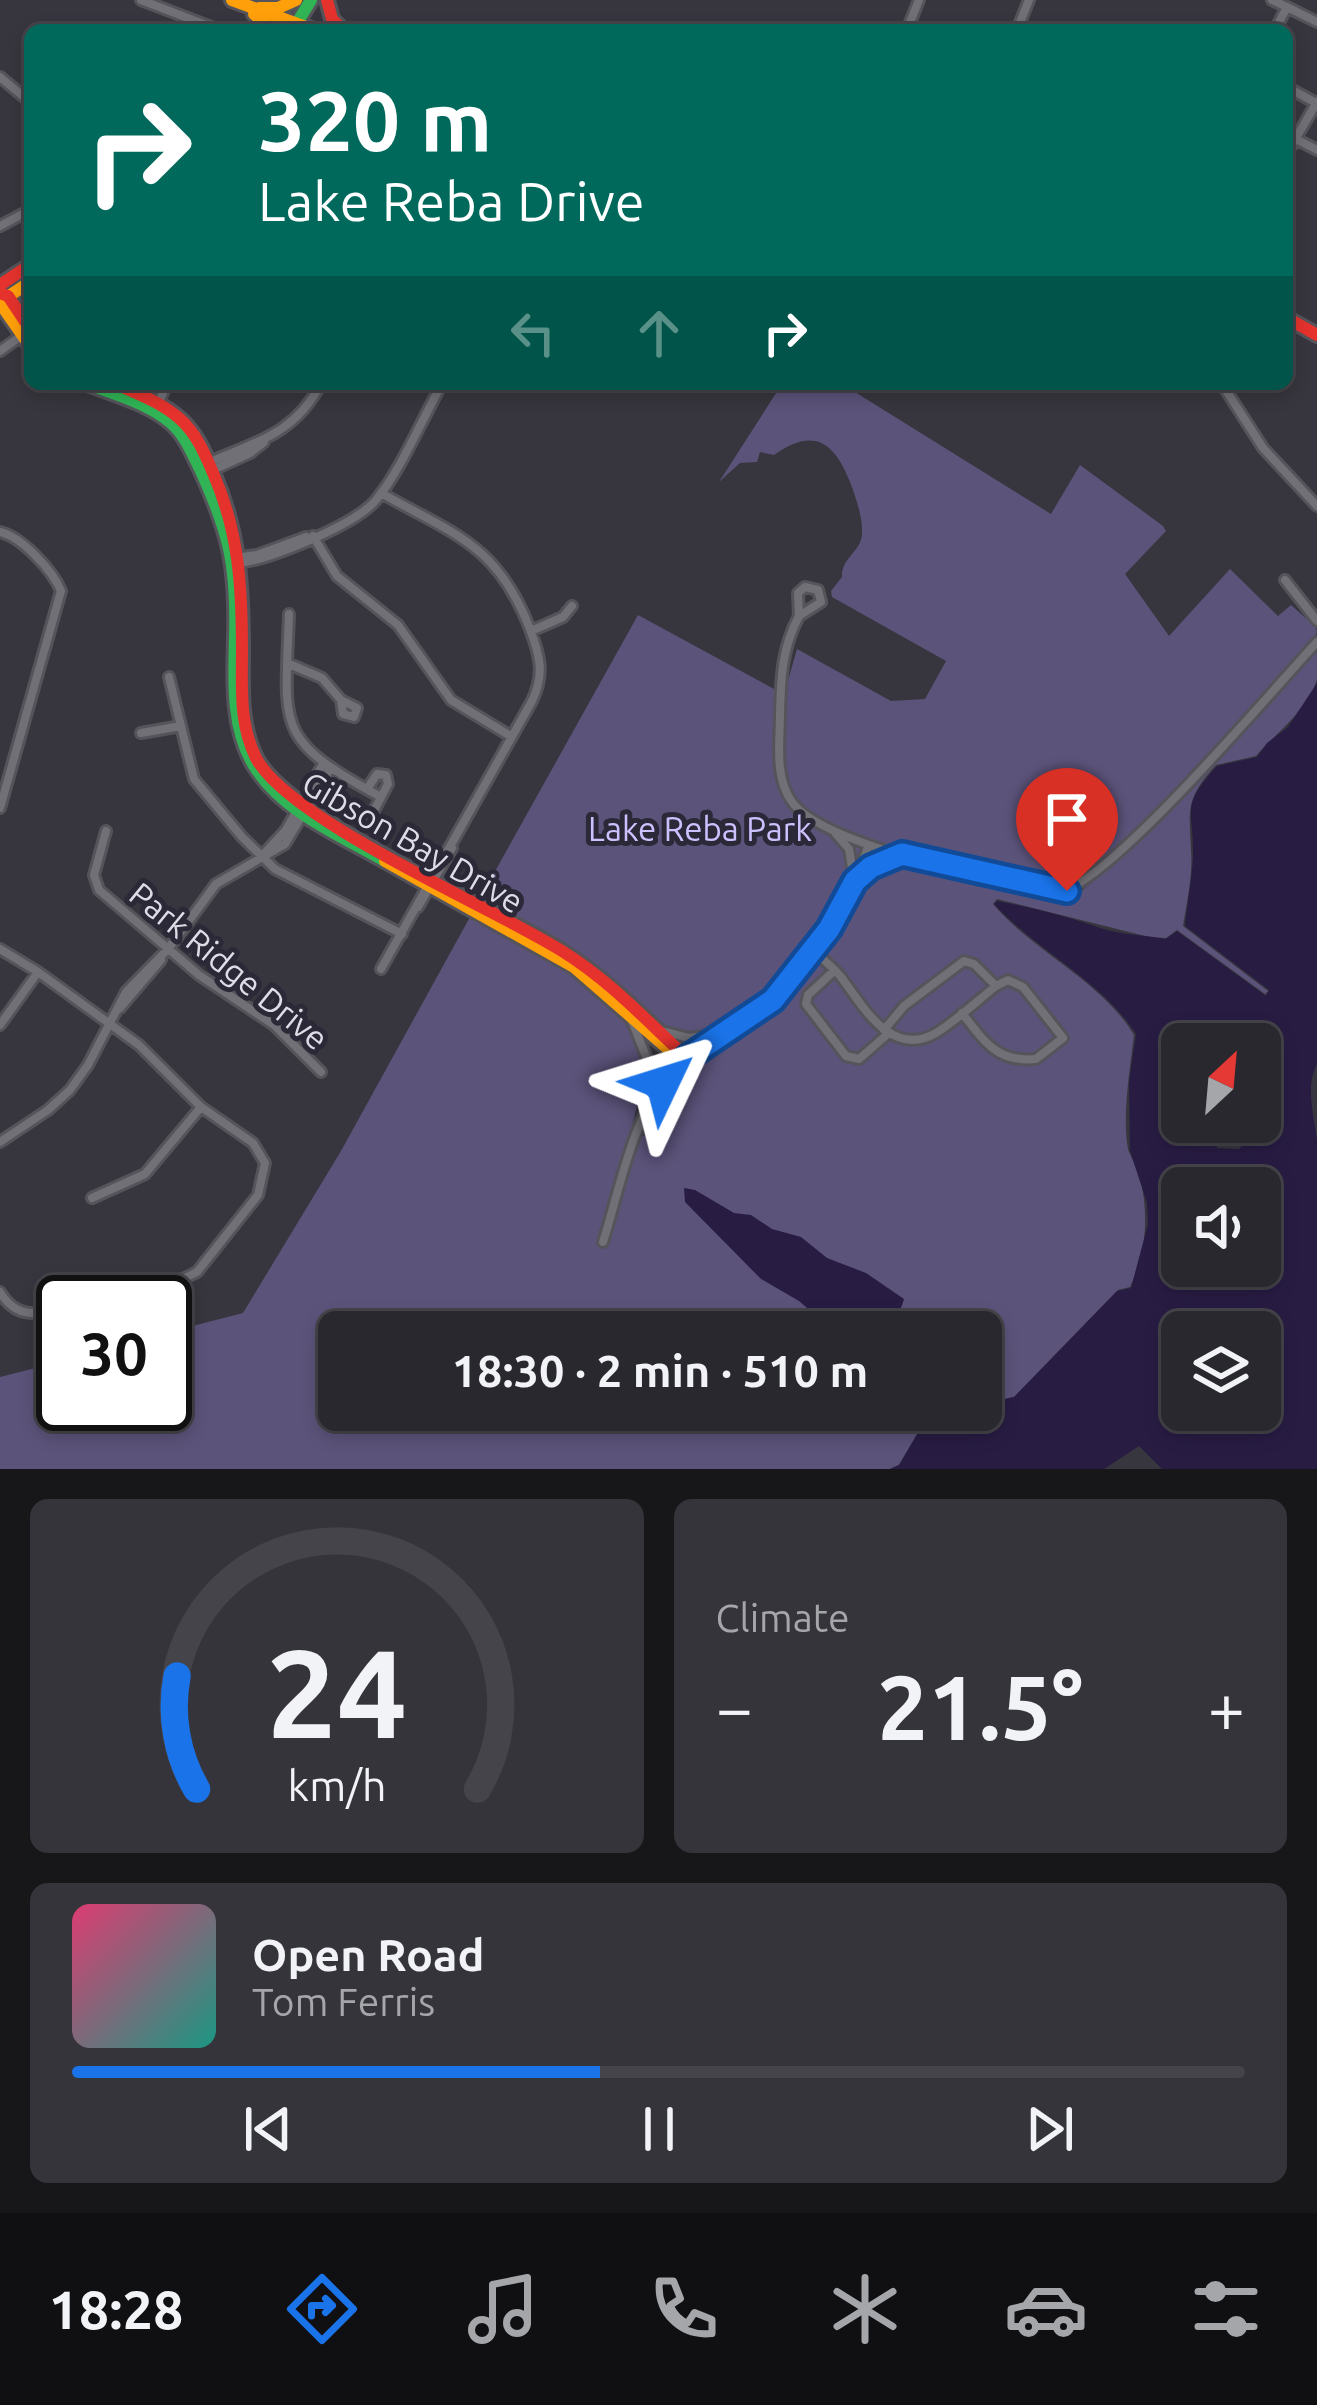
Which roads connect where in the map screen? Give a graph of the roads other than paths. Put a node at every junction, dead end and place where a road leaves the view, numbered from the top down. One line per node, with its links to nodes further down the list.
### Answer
1 (141, 0): 8 (street)
2 (296, 0): 5 (street)
3 (327, 0): 11 (street)
4 (1272, 0): 6 (street)
5 (237, 2): 9 (street); 10 (street)
6 (1287, 7): 7 (street); 12 (street)
7 (1317, 22)
8 (203, 24)
9 (264, 24)
10 (292, 24)
11 (308, 24)
12 (1278, 24)
13 (0, 77): 14 (street)
14 (24, 97)
15 (1317, 102): 16 (street)
16 (1296, 139): 17 (street); 18 (street)
17 (1293, 144)
18 (1317, 150)
19 (24, 272): 20 (street)
20 (2, 296): 21 (street)
21 (24, 329)
22 (105, 390): 28 (street, Gibson Bay Drive)
23 (126, 390): 28 (street, Gibson Bay Drive)
24 (164, 390): 28 (street)
25 (317, 390): 29 (street)
26 (439, 390): 30 (street)
27 (1226, 390): 31 (street)
28 (156, 408): 29 (street, Gibson Bay Drive)
29 (205, 469): 34 (street, Gibson Bay Drive)
30 (381, 493): 33 (street); 40 (street)
31 (1317, 506)
32 (0, 532): 51 (street)
33 (313, 536): 34 (street); 47 (street)
34 (237, 560): 52 (street, Gibson Bay Drive)
35 (1285, 580): 39 (street)
36 (572, 606): 40 (street)
37 (289, 614): 42 (street)
38 (799, 616): 55 (street)
39 (1317, 621)
40 (531, 631): 47 (street)
41 (1317, 642): 57 (street)
42 (287, 663): 44 (street); 48 (street)
43 (169, 677): 45 (street)
44 (341, 700)
45 (181, 727): 46 (street); 58 (street)
46 (141, 733)
47 (512, 737): 60 (street)
48 (327, 766): 49 (street); 52 (street)
49 (367, 789): 50 (street); 50 (street)
50 (381, 797): 53 (street)
51 (0, 808)
52 (303, 810): 58 (street); 60 (street, Gibson Bay Drive)
53 (368, 820)
54 (106, 832): 62 (street, Park Ridge Drive)
55 (834, 832): 56 (street); 59 (street)
56 (869, 845): 57 (street); 59 (street)
57 (902, 854): 59 (street)
58 (261, 857): 61 (street); 62 (street)
59 (855, 881): 64 (street)
60 (431, 882): 61 (street); 65 (street, Gibson Bay Drive)
61 (402, 934): 66 (street)
62 (168, 949): 72 (street); 78 (street, Park Ridge Drive)
63 (0, 950): 68 (street)
64 (813, 951): 67 (street); 76 (street)
65 (576, 964): 70 (street, Gibson Bay Drive); 74 (street, Gibson Bay Drive)
66 (381, 969)
67 (835, 970): 75 (street); 75 (street)
68 (38, 972): 72 (street); 73 (street)
69 (996, 986): 71 (street); 71 (street); 75 (street)
70 (625, 1010): 77 (street, Gibson Bay Drive); 80 (street)
71 (962, 1013): 75 (street)
72 (111, 1023): 79 (street); 81 (street)
73 (0, 1024)
74 (654, 1026): 76 (street); 77 (street, Gibson Bay Drive)
75 (886, 1032)
76 (725, 1033): 77 (street)
77 (685, 1060): 80 (street)
78 (321, 1072)
79 (201, 1107): 82 (street); 84 (street)
80 (645, 1117): 83 (street)
81 (0, 1142)
82 (92, 1198)
83 (603, 1242)
84 (191, 1275)
85 (0, 1292): 86 (street)
86 (36, 1314)

